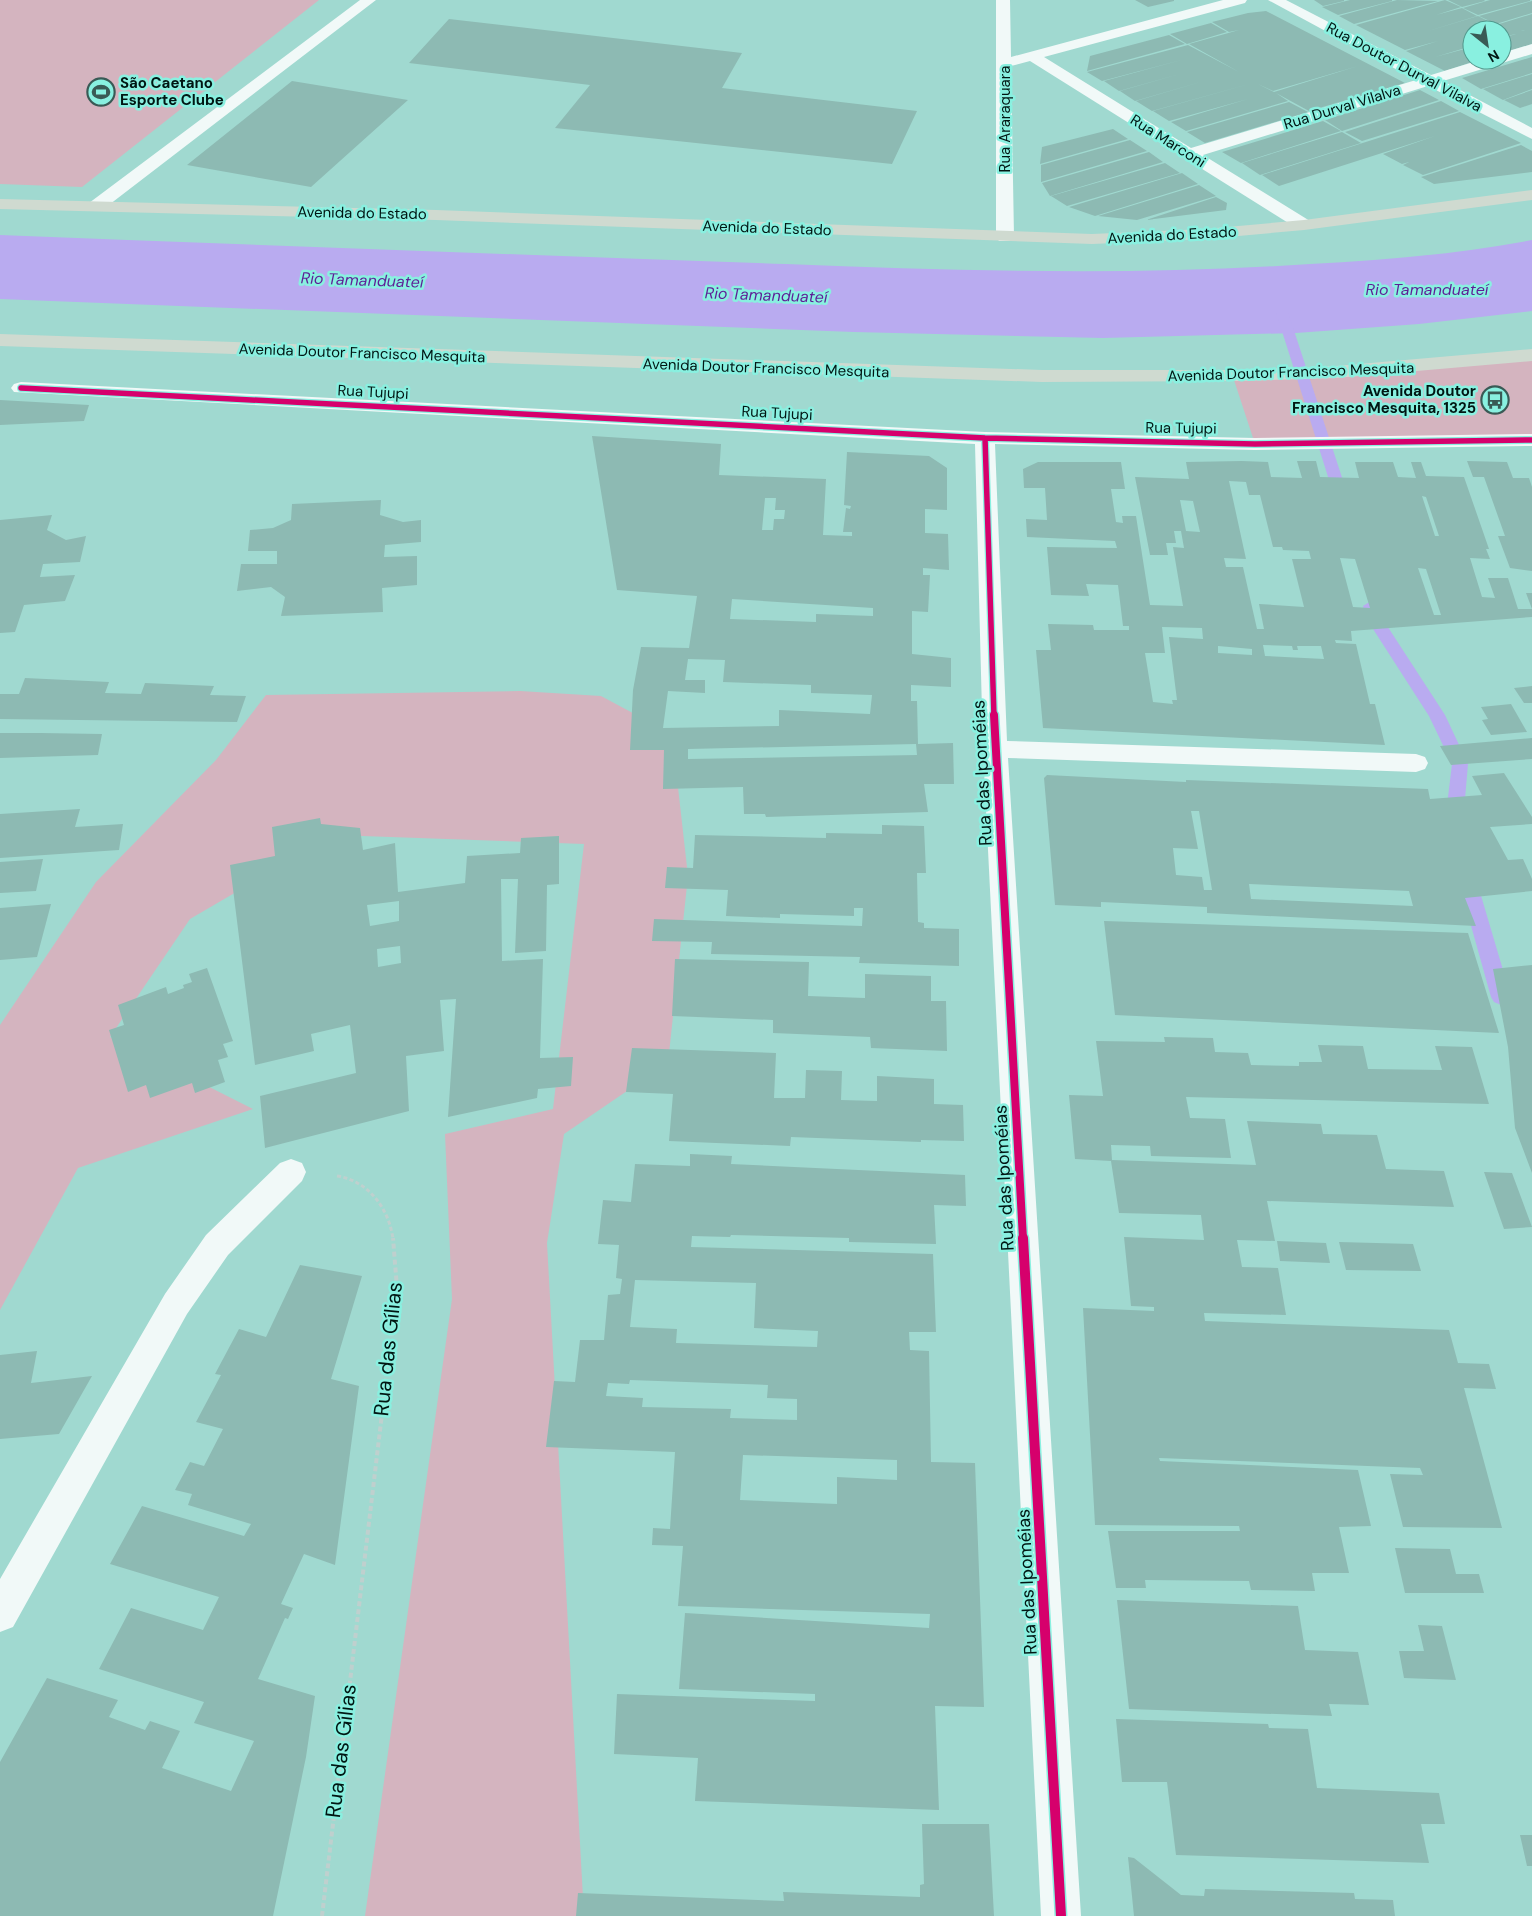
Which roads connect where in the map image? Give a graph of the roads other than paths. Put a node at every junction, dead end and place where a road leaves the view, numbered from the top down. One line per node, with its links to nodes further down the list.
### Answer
1 (369, 0): 15 (street)
2 (1003, 0): 8 (street, Rua Araraquara)
3 (1240, 0): 7 (street)
4 (1275, 0): 10 (street, Rua Doutor Durval Vilalva)
5 (1532, 49): 6 (street)
6 (1512, 55)
7 (1032, 56): 8 (street); 12 (street, Rua Marconi)
8 (1005, 63): 17 (street, Rua Araraquara)
9 (1462, 70): 10 (street, Rua Durval Vilalva)
10 (1429, 80): 11 (street, Rua Doutor Durval Vilalva); 12 (street, Rua Durval Vilalva)
11 (1532, 134)
12 (1188, 154): 16 (street, Rua Marconi)
13 (1532, 195): 16 (highway, Avenida do Estado)
14 (0, 204): 15 (highway, Avenida do Estado)
15 (95, 207): 17 (highway, Avenida do Estado)
16 (1304, 225): 17 (highway, Avenida do Estado)
17 (1005, 237)
18 (0, 340): 19 (highway, Avenida Doutor Francisco Mesquita)
19 (1532, 355)
20 (21, 388): 21 (street, Rua Tujupi)
21 (985, 438): 22 (street, Rua Tujupi); 23 (street, Rua das Ipoméias)
22 (1532, 440)
23 (994, 749): 24 (street); 27 (street, Rua das Ipoméias)
24 (1416, 763)
25 (291, 1172): 26 (street)
26 (0, 1614)
27 (1061, 1916)

